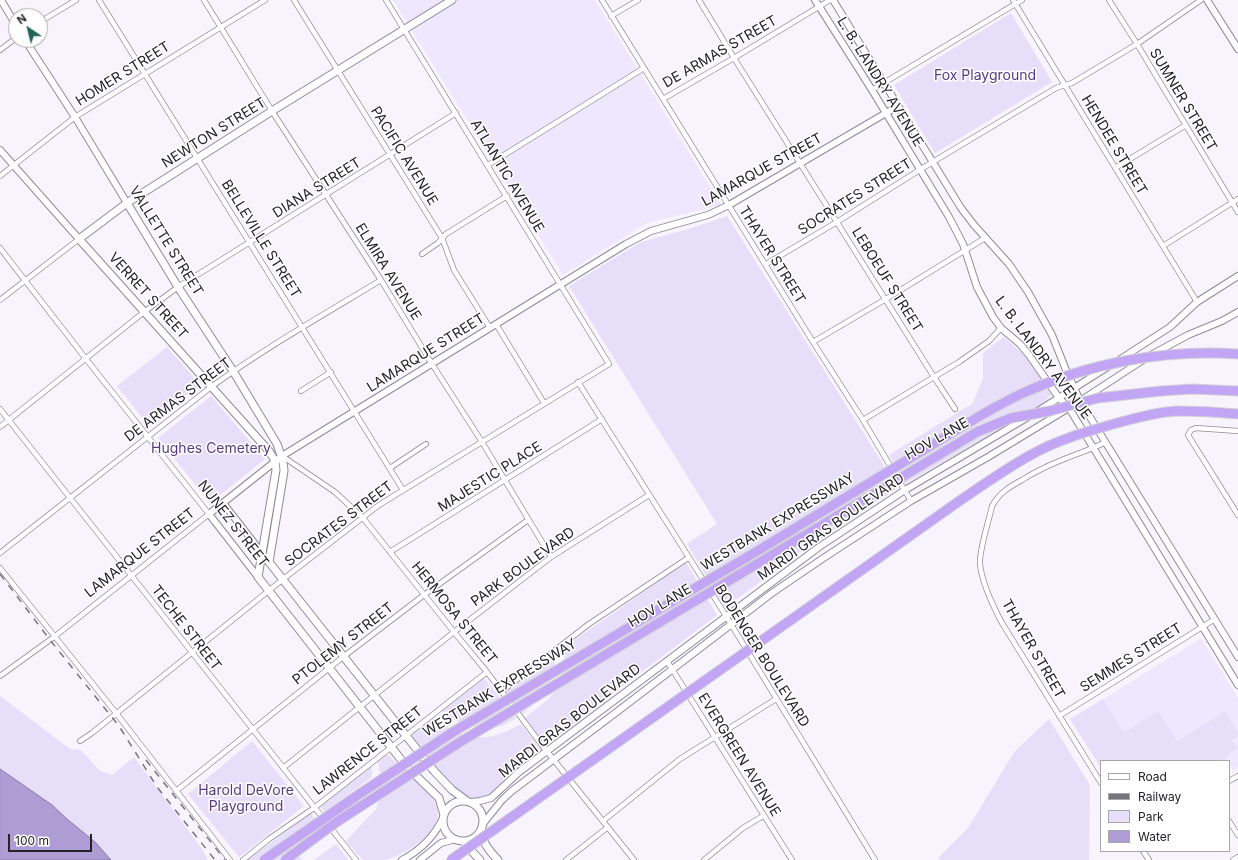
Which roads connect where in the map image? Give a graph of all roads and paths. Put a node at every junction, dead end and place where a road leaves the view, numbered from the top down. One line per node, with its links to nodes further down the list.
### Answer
1 (1, 0): 21 (street)
2 (76, 0): 23 (street)
3 (99, 0): 32 (street, BELLEVILLE STREET)
4 (204, 0): 24 (street, ELMIRA AVENUE)
5 (265, 0): 24 (street, HOMER STREET)
6 (294, 0): 31 (street, PACIFIC AVENUE)
7 (386, 0): 25 (street, ATLANTIC AVENUE)
8 (452, 0): 25 (main road, NEWTON STREET)
9 (602, 0): 22 (street, THAYER STREET)
10 (638, 0): 22 (street)
11 (699, 0): 29 (street, LEBOEUF STREET)
12 (815, 0): 20 (street, L. B. LANDRY AVENUE)
13 (830, 0): 20 (street, DE ARMAS STREET)
14 (833, 0): 33 (street, L. B. LANDRY AVENUE)
15 (1022, 0): 19 (street)
16 (1109, 0): 26 (street, SUMNER STREET)
17 (1201, 0): 26 (street, SOCRATES STREET)
18 (1207, 0): 28 (street)
19 (1014, 2): 33 (street); 34 (street, HENDEE STREET)
20 (819, 7): 29 (street, DE ARMAS STREET); 35 (street, L. B. LANDRY AVENUE)
21 (8, 12)
22 (611, 16): 30 (street, THAYER STREET)
23 (48, 17)
24 (221, 27): 32 (street, HOMER STREET); 38 (street, ELMIRA AVENUE)
25 (404, 30): 31 (main road, NEWTON STREET); 39 (street, ATLANTIC AVENUE)
26 (1137, 44): 34 (street, SOCRATES STREET); 42 (street, SUMNER STREET)
27 (30, 48): 41 (street, VALLETTE STREET)
28 (1238, 49)
29 (734, 58): 36 (street, DE ARMAS STREET); 47 (street, LEBOEUF STREET)
30 (644, 68): 36 (street, THAYER STREET); 48 (street)
31 (338, 70): 38 (main road, NEWTON STREET); 44 (street, PACIFIC AVENUE)
32 (145, 74): 41 (street, HOMER STREET); 45 (street, BELLEVILLE STREET)
33 (884, 83): 35 (street); 37 (street, L. B. LANDRY AVENUE)
34 (1065, 85): 46 (street, SOCRATES STREET); 50 (street, HENDEE STREET)
35 (872, 90): 40 (street, L. B. LANDRY AVENUE)
36 (663, 99): 58 (street, THAYER STREET)
37 (898, 106): 40 (street, LAMARQUE STREET); 46 (street, L. B. LANDRY AVENUE)
38 (272, 111): 45 (main road, NEWTON STREET); 53 (street, ELMIRA AVENUE)
39 (456, 113): 44 (street, DIANA STREET); 48 (street, ATLANTIC AVENUE)
40 (886, 113): 47 (street, LAMARQUE STREET); 51 (street, L. B. LANDRY AVENUE)
41 (75, 117): 49 (street, HOMER STREET); 56 (street, VALLETTE STREET)
42 (1186, 125): 50 (street); 57 (street, SUMNER STREET)
43 (0, 150): 49 (street, VERRET STREET)
44 (391, 155): 53 (street, DIANA STREET); 62 (street, PACIFIC AVENUE)
45 (198, 158): 56 (main road, NEWTON STREET); 64 (street, BELLEVILLE STREET)
46 (934, 162): 51 (street, SOCRATES STREET); 63 (street, L. B. LANDRY AVENUE)
47 (801, 163): 58 (street, LAMARQUE STREET); 60 (street, LEBOEUF STREET)
48 (488, 165): 54 (street, ATLANTIC AVENUE)
49 (14, 166): 52 (street, HOMER STREET); 61 (street, VERRET STREET)
50 (1115, 168): 65 (street, HENDEE STREET)
51 (921, 170): 60 (street, SOCRATES STREET); 67 (street, L. B. LANDRY AVENUE)
52 (0, 176)
53 (326, 195): 64 (street, DIANA STREET); 72 (street, ELMIRA AVENUE)
54 (507, 196): 62 (street); 73 (street, ATLANTIC AVENUE)
55 (1238, 199): 57 (street)
56 (127, 203): 61 (main road, NEWTON STREET); 74 (main road, VALLETTE STREET)
57 (1232, 203): 59 (street, SUMNER STREET); 65 (street)
58 (729, 205): 69 (street, THAYER STREET); 73 (street, LAMARQUE STREET)
59 (1238, 212)
60 (837, 222): 69 (street, SOCRATES STREET); 75 (street, LEBOEUF STREET)
61 (79, 238): 71 (street, NEWTON STREET); 78 (main road, VERRET STREET)
62 (442, 238): 68 (street); 82 (street, PACIFIC AVENUE)
63 (985, 238): 67 (street); 94 (street, L. B. LANDRY AVENUE)
64 (250, 242): 74 (street, DIANA STREET); 81 (street, BELLEVILLE STREET)
65 (1163, 246): 77 (street, HENDEE STREET)
66 (0, 248): 71 (street, NUNEZ STREET)
67 (965, 250): 75 (street); 83 (street, L. B. LANDRY AVENUE)
68 (422, 254)
69 (766, 264): 84 (street, THAYER STREET)
70 (1238, 276): 77 (street, MARDI GRAS BOULEVARD)
71 (25, 280): 76 (street, NEWTON STREET); 86 (street, NUNEZ STREET)
72 (381, 280): 81 (street, DE ARMAS STREET); 87 (street, ELMIRA AVENUE)
73 (560, 284): 80 (street, LAMARQUE STREET); 88 (street, ATLANTIC AVENUE)
74 (178, 287): 78 (street, DIANA STREET); 89 (main road, VALLETTE STREET)
75 (886, 299): 84 (street); 91 (street, LEBOEUF STREET)
76 (0, 300)
77 (1197, 302): 94 (street, MARDI GRAS BOULEVARD)
78 (144, 312): 86 (street, DIANA STREET); 93 (main road, VERRET STREET)
79 (1238, 312): 98 (street, MARDI GRAS BOULEVARD)
80 (496, 324): 82 (street, LAMARQUE STREET); 99 (street)
81 (302, 327): 89 (street, DE ARMAS STREET); 90 (street, BELLEVILLE STREET)
82 (490, 328): 87 (street, LAMARQUE STREET)
83 (1001, 328): 91 (street); 97 (street, L. B. LANDRY AVENUE)
84 (813, 342): 107 (street, THAYER STREET)
85 (1238, 354): 185 (highway, WESTBANK EXPRESSWAY, bridge)
86 (86, 359): 105 (street, DIANA STREET); 110 (street, NUNEZ STREET)
87 (432, 364): 103 (street, LAMARQUE STREET); 111 (street, ELMIRA AVENUE)
88 (609, 364): 92 (street, SOCRATES STREET)
89 (233, 371): 93 (street, DE ARMAS STREET); 115 (main road, VALLETTE STREET)
90 (331, 372): 95 (street); 103 (street, BELLEVILLE STREET)
91 (934, 377): 102 (street, LEBOEUF STREET); 107 (street)
92 (578, 382): 99 (street, SOCRATES STREET); 106 (street, BODENGER BOULEVARD)
93 (211, 387): 110 (street, DE ARMAS STREET); 116 (main road, VERRET STREET)
94 (1074, 389): 97 (street, MARDI GRAS BOULEVARD); 98 (street, L. B. LANDRY AVENUE)
95 (300, 390)
96 (1238, 391): 186 (highway, HOV LANE, bridge)
97 (1060, 398): 101 (street, L. B. LANDRY AVENUE); 120 (street, MARDI GRAS BOULEVARD)
98 (1080, 401): 101 (street, MARDI GRAS BOULEVARD); 112 (street, L. B. LANDRY AVENUE)
99 (544, 403): 111 (street, SOCRATES STREET)
100 (0, 408): 105 (street, TECHE STREET)
101 (1069, 408): 114 (street, L. B. LANDRY AVENUE); 123 (street, MARDI GRAS BOULEVARD)
102 (955, 409)
103 (355, 412): 115 (street, LAMARQUE STREET); 117 (street, BELLEVILLE STREET)
104 (1238, 414): 190 (highway, bridge)
105 (9, 420): 108 (street, DIANA STREET); 122 (street, TECHE STREET)
106 (602, 420): 118 (street, MAJESTIC PLACE); 121 (street, BODENGER BOULEVARD)
107 (863, 420): 120 (street, THAYER STREET)
108 (0, 427)
109 (1238, 431): 126 (street)
110 (148, 437): 122 (street, DE ARMAS STREET); 125 (street, NUNEZ STREET)
111 (482, 442): 118 (street, ELMIRA AVENUE); 119 (street, SOCRATES STREET)
112 (1106, 442): 114 (street, THAYER STREET); 142 (street, L. B. LANDRY AVENUE)
113 (426, 444): 117 (street)
114 (1094, 448): 144 (street, L. B. LANDRY AVENUE); 161 (street, THAYER STREET)
115 (282, 456): 116 (street, LAMARQUE STREET); 127 (street, HERMOSA STREET); 134 (main road)
116 (274, 461): 124 (street, LAMARQUE STREET); 131 (main road)
117 (390, 468): 119 (street, BELLEVILLE STREET)
118 (505, 481): 128 (street, ELMIRA AVENUE); 130 (street, MAJESTIC PLACE)
119 (403, 490): 127 (street, SOCRATES STREET)
120 (905, 490): 123 (street, THAYER STREET); 141 (street, MARDI GRAS BOULEVARD)
121 (649, 495): 132 (street, PARK BOULEVARD); 133 (street, BODENGER BOULEVARD)
122 (70, 498): 129 (street, DE ARMAS STREET); 136 (street, TECHE STREET)
123 (911, 500): 143 (street, MARDI GRAS BOULEVARD)
124 (223, 503): 125 (street, LAMARQUE STREET); 131 (street, NUNEZ STREET)
125 (209, 514): 136 (street, LAMARQUE STREET); 137 (street, NUNEZ STREET)
126 (1238, 515)
127 (363, 518): 130 (street, HERMOSA STREET); 138 (street, SOCRATES STREET)
128 (528, 520): 132 (street, ELMIRA AVENUE); 140 (street, PTOLEMY STREET)
129 (0, 552)
130 (390, 552): 140 (street, HERMOSA STREET)
131 (262, 554): 134 (street, NUNEZ STREET); 137 (main road)
132 (551, 557): 145 (street, PARK BOULEVARD)
133 (688, 558): 141 (street, BODENGER BOULEVARD); 156 (street)
134 (269, 562): 138 (main road, NUNEZ STREET)
135 (0, 568): 146 (street)
136 (132, 575): 146 (street, LAMARQUE STREET); 147 (street, TECHE STREET)
137 (258, 577): 139 (main road, NUNEZ STREET)
138 (282, 580): 139 (street, SOCRATES STREET); 148 (main road, NUNEZ STREET)
139 (269, 591): 147 (street, SOCRATES STREET); 151 (main road, NUNEZ STREET)
140 (424, 595): 145 (street, HERMOSA STREET); 148 (street, PTOLEMY STREET)
141 (726, 616): 143 (street, BODENGER BOULEVARD); 150 (street, MARDI GRAS BOULEVARD)
142 (1215, 619): 144 (street, SEMMES STREET); 149 (street, L. B. LANDRY AVENUE)
143 (731, 624): 152 (street, MARDI GRAS BOULEVARD); 158 (street, BODENGER BOULEVARD)
144 (1202, 626): 155 (street, L. B. LANDRY AVENUE); 161 (street, SEMMES STREET)
145 (454, 632): 153 (street, HERMOSA STREET); 157 (street, PARK BOULEVARD)
146 (54, 637): 154 (street, LAMARQUE STREET); 160 (street)
147 (192, 653): 160 (street, SOCRATES STREET); 162 (street, TECHE STREET)
148 (343, 657): 151 (street, PTOLEMY STREET); 157 (main road, NUNEZ STREET)
149 (1238, 657)
150 (667, 662): 152 (street, EVERGREEN AVENUE); 167 (street, MARDI GRAS BOULEVARD)
151 (329, 669): 159 (main road, NUNEZ STREET); 162 (street, PTOLEMY STREET)
152 (672, 669): 164 (street, EVERGREEN AVENUE); 168 (street, MARDI GRAS BOULEVARD)
153 (487, 672): 156 (street, HERMOSA STREET); 163 (street, LAWRENCE STREET)
154 (0, 676)
155 (1237, 682)
156 (502, 691): 167 (street, HERMOSA STREET)
157 (374, 696): 159 (street, PARK BOULEVARD); 163 (main road, NUNEZ STREET)
158 (776, 699): 164 (street); 197 (street, BODENGER BOULEVARD)
159 (360, 708): 166 (main road, NUNEZ STREET); 169 (street, PARK BOULEVARD)
160 (116, 713): 165 (street, SOCRATES STREET); 171 (street)
161 (1059, 716): 170 (street, THAYER STREET)
162 (253, 730): 169 (street, TECHE STREET); 171 (street, PTOLEMY STREET)
163 (405, 736): 166 (street, LAWRENCE STREET); 172 (main road, NUNEZ STREET)
164 (715, 737): 175 (street, EVERGREEN AVENUE); 176 (street)
165 (80, 740)
166 (391, 747): 173 (street, LAWRENCE STREET); 174 (main road, NUNEZ STREET)
167 (548, 752): 168 (street, HERMOSA STREET); 172 (street, MARDI GRAS BOULEVARD)
168 (554, 760): 176 (street, HERMOSA STREET); 178 (street, MARDI GRAS BOULEVARD)
169 (283, 768): 173 (street, TECHE STREET)
170 (1100, 781)
171 (176, 791): 183 (street)
172 (469, 802): 174 (main road); 178 (main road)
173 (314, 808): 184 (street, LAWRENCE STREET); 187 (street, TECHE STREET)
174 (443, 816): 181 (main road); 188 (street)
175 (763, 816): 195 (street); 196 (street, EVERGREEN AVENUE)
176 (603, 821): 179 (street, HERMOSA STREET)
177 (1230, 823): 180 (street)
178 (482, 827): 181 (main road); 192 (main road)
179 (608, 827): 193 (street); 194 (street, HERMOSA STREET)
180 (1238, 835)
181 (458, 840): 189 (street); 191 (main road)
182 (1238, 857): 198 (street)
183 (230, 860)
184 (243, 860)
185 (264, 860)
186 (285, 860)
187 (356, 860)
188 (402, 860)
189 (420, 860)
190 (451, 860)
191 (480, 860)
192 (498, 860)
193 (566, 860)
194 (634, 860)
195 (704, 860)
196 (792, 860)
197 (875, 860)
198 (1233, 860)

